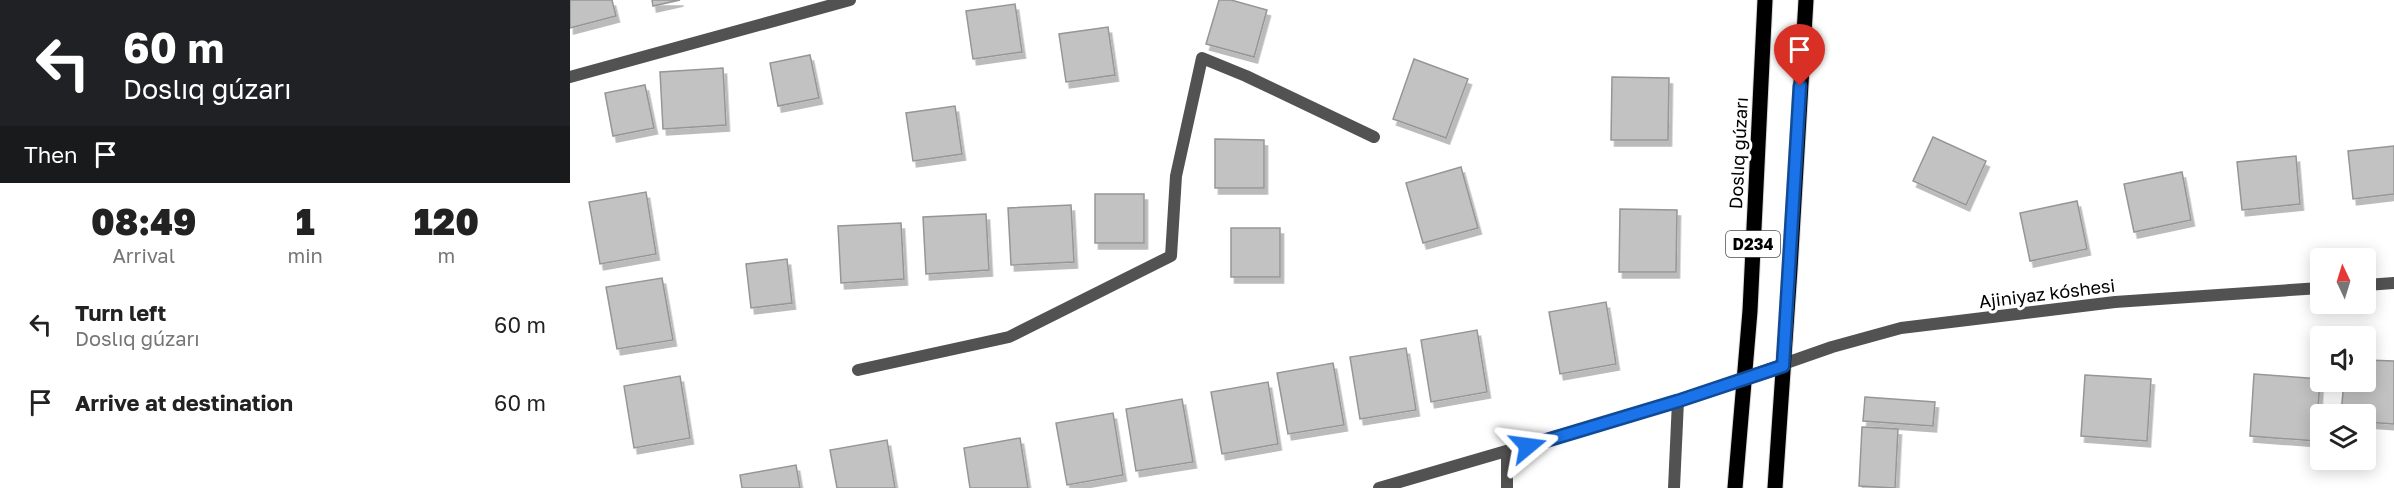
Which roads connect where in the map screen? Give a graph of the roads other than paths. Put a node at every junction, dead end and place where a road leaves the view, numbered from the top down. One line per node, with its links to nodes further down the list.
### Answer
1 (850, 0): 4 (street)
2 (1765, 0): 11 (main road, Doslıq gúzarı / D234)
3 (1806, 0): 9 (main road, D234)
4 (570, 76)
5 (1374, 137): 10 (street)
6 (2394, 283): 7 (street)
7 (2376, 284)
8 (2310, 289): 9 (street, Ajiniyaz kóshesi)
9 (1783, 366): 11 (street, Ajiniyaz kóshesi); 18 (main road, D234)
10 (858, 370)
11 (1743, 379): 12 (street, Ajiniyaz kóshesi); 17 (main road, Doslıq gúzarı / D234)
12 (1678, 401): 13 (street, Ajiniyaz kóshesi); 16 (street)
13 (1507, 452): 14 (street, Ajiniyaz kóshesi); 15 (street)
14 (1379, 488)
15 (1507, 488)
16 (1674, 488)
17 (1735, 488)
18 (1774, 488)

